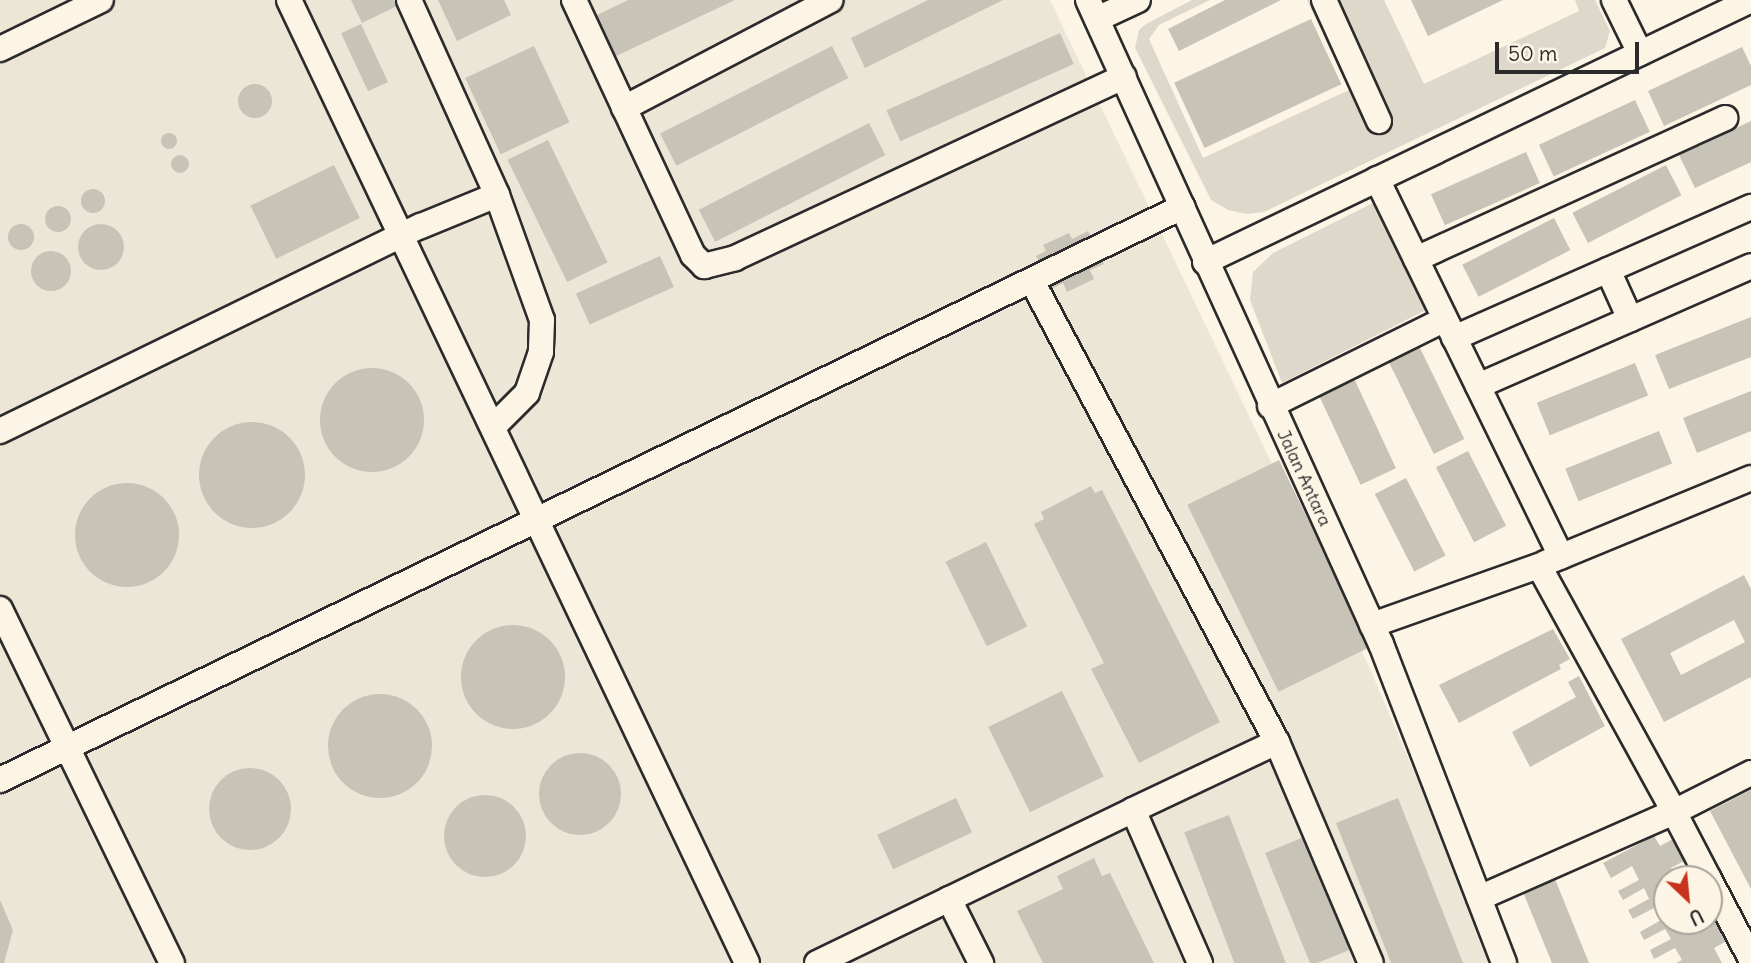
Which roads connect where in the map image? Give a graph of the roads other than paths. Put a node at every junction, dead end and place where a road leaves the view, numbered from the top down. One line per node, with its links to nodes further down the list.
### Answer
1 (101, 0): 11 (street)
2 (289, 0): 21 (street)
3 (409, 0): 18 (street)
4 (574, 0): 14 (street)
5 (831, 0): 14 (street)
6 (1324, 0): 16 (street)
7 (1614, 0): 12 (street)
8 (1751, 0): 12 (street)
9 (1133, 1): 10 (street)
10 (1092, 10): 13 (street, Jalan Antara)
11 (0, 48)
12 (1640, 53): 17 (street)
13 (1124, 77): 14 (street); 19 (street, Jalan Antara)
14 (624, 108)
15 (1725, 118): 22 (street)
16 (1379, 121)
17 (1377, 179): 22 (street); 23 (street)
18 (497, 195): 21 (street); 31 (street)
19 (1182, 207): 23 (street, Jalan Antara); 26 (street)
20 (1751, 207): 25 (street)
21 (402, 236): 31 (street); 32 (street)
22 (1416, 259): 28 (street)
23 (1205, 262): 30 (street, Jalan Antara)
24 (1751, 266): 27 (street)
25 (1608, 270): 27 (street); 28 (street)
26 (1033, 283): 34 (street); 38 (street)
27 (1630, 318): 29 (street)
28 (1450, 328): 29 (street); 30 (street)
29 (1478, 386): 35 (street)
30 (1270, 406): 37 (street, Jalan Antara)
31 (494, 426): 34 (street)
32 (0, 431)
33 (1751, 478): 35 (street)
34 (537, 518): 39 (street); 50 (street)
35 (1550, 561): 37 (street); 43 (street)
36 (0, 609): 39 (street)
37 (1372, 625): 45 (street, Jalan Antara)
38 (1277, 742): 42 (street); 54 (street)
39 (67, 747): 41 (street); 49 (street)
40 (1751, 773): 43 (street)
41 (0, 780)
42 (1133, 810): 46 (street); 53 (street)
43 (1674, 811): 44 (street); 45 (street)
44 (1702, 865)
45 (1479, 898): 55 (street, Jalan Antara)
46 (949, 899): 51 (street); 52 (street)
47 (1723, 906): 48 (street)
48 (1751, 959)
49 (172, 963)
50 (747, 963)
51 (817, 963)
52 (981, 963)
53 (1200, 963)
54 (1371, 963)
55 (1504, 963)

